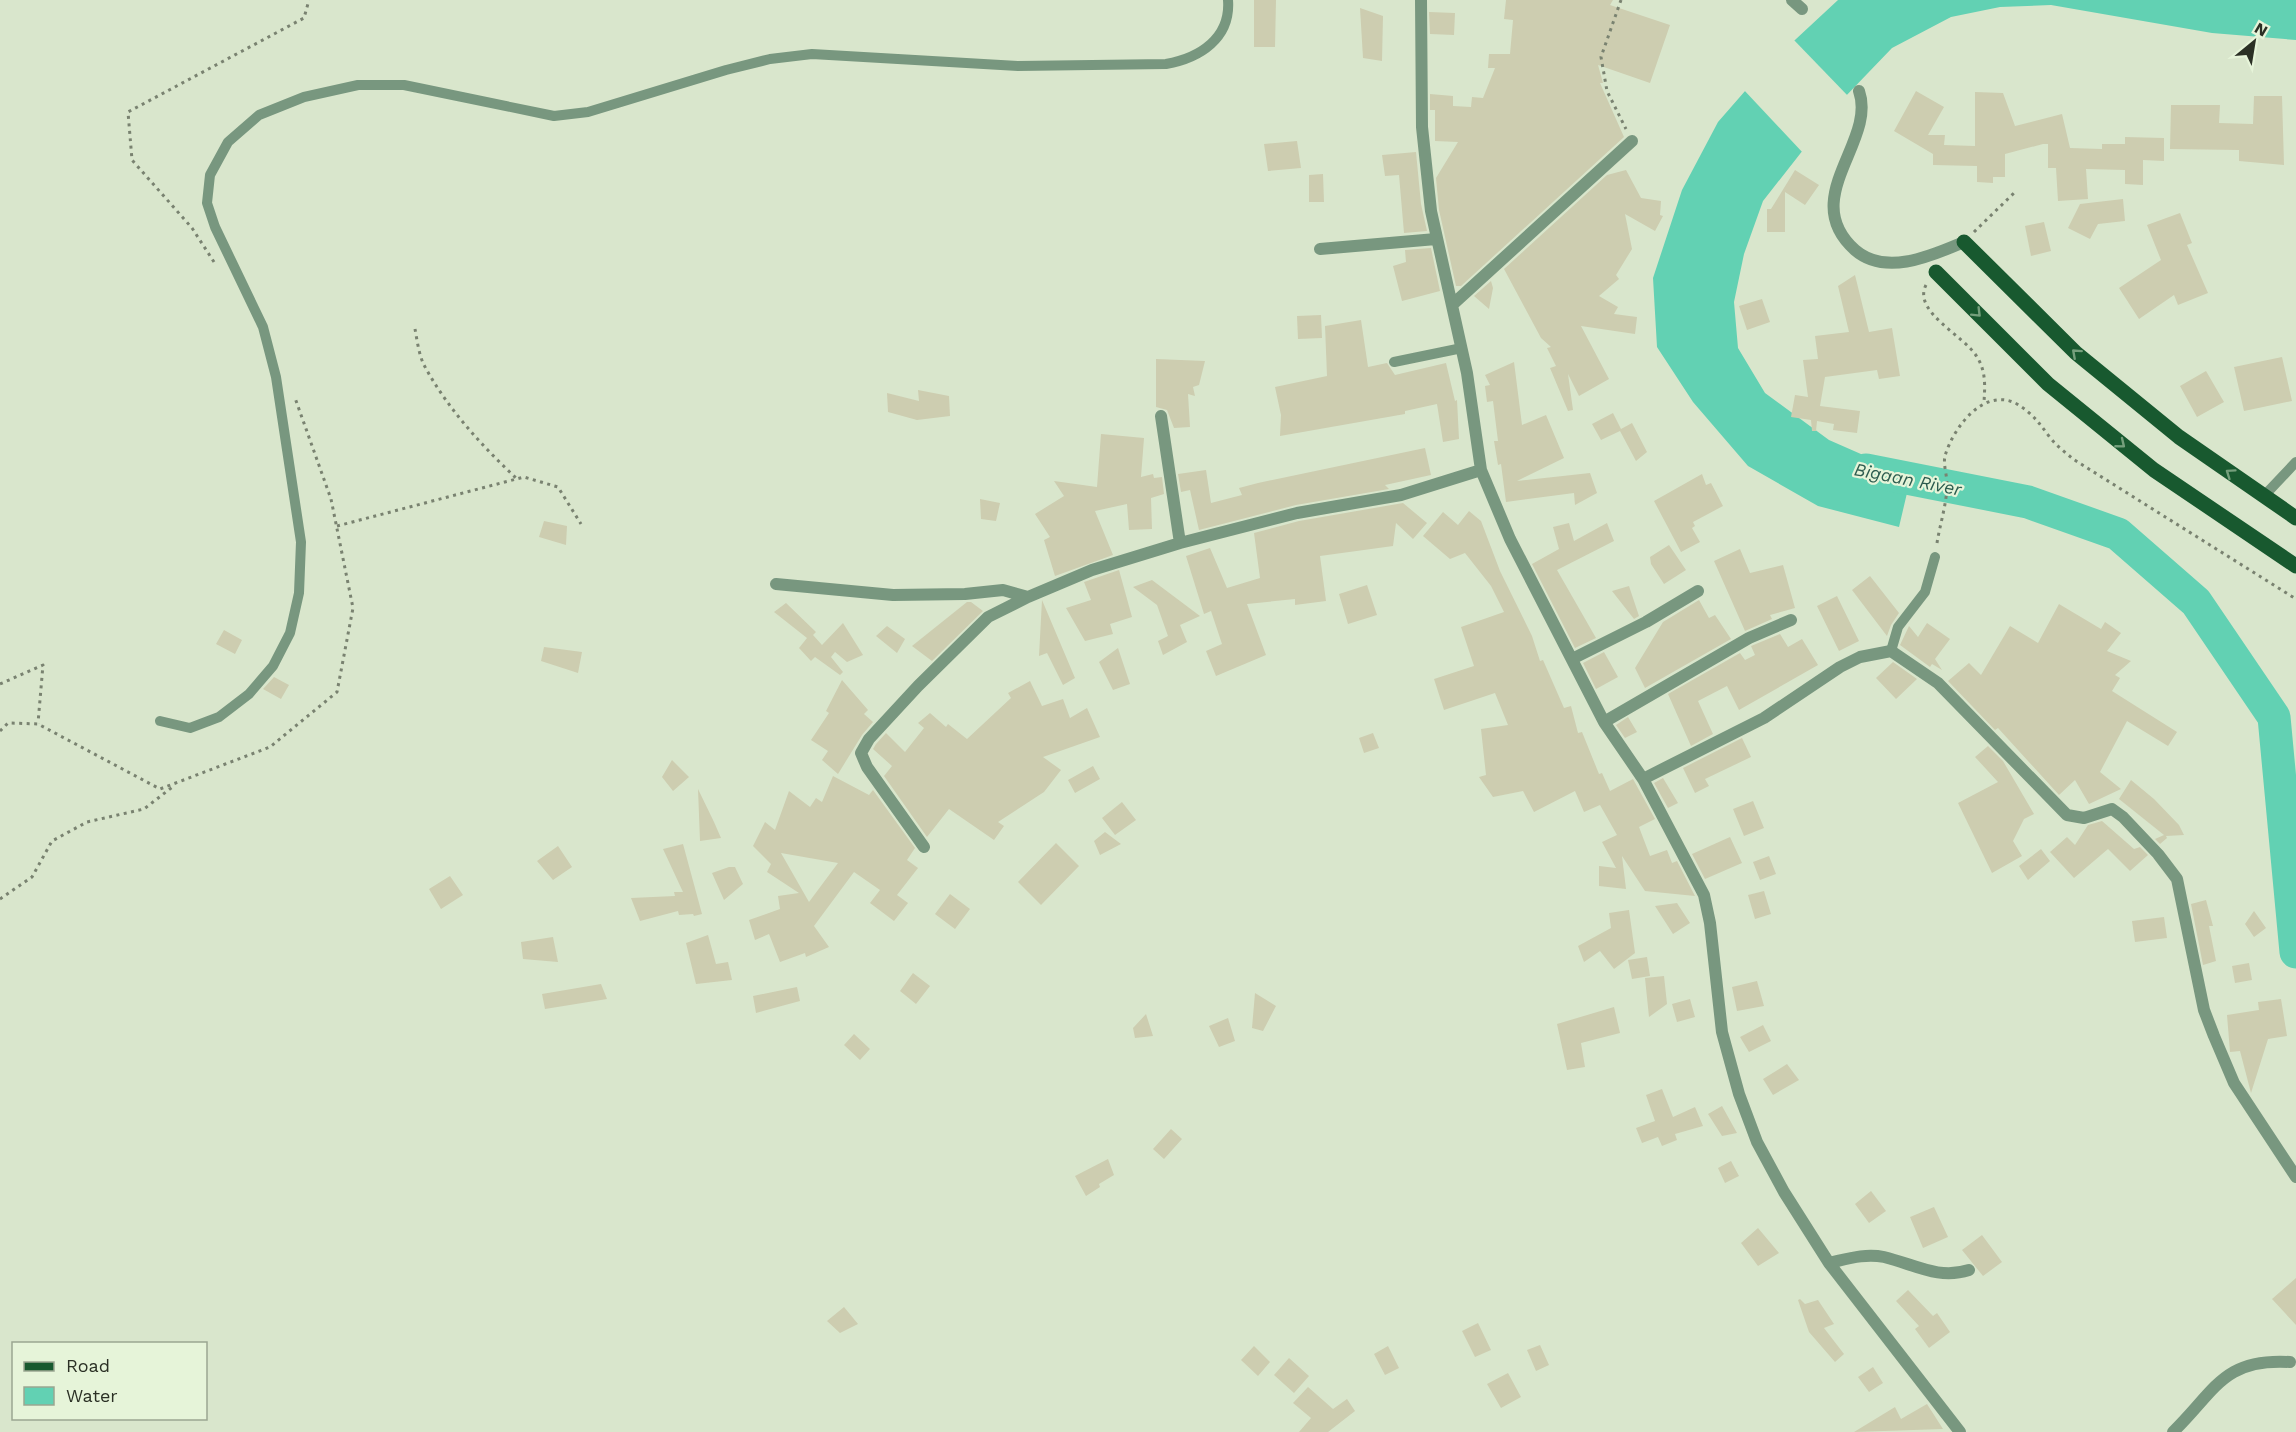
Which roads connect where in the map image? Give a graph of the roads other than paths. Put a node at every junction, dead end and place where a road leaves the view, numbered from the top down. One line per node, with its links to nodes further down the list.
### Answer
1 (1228, 0): 28 (lane)
2 (1421, 0): 7 (street)
3 (1792, 0): 4 (street)
4 (1802, 9)
5 (1859, 91): 8 (street)
6 (1632, 141): 11 (street)
7 (1436, 239): 9 (street); 11 (street)
8 (1964, 242): 17 (main road, one-way to 8)
9 (1320, 249)
10 (1936, 272): 21 (main road, one-way to 21)
11 (1452, 305): 12 (street)
12 (1462, 348): 13 (lane); 16 (street)
13 (1394, 362)
14 (1161, 416): 19 (street)
15 (2296, 462): 17 (lane)
16 (1480, 470): 19 (street); 27 (street)
17 (2264, 497): 18 (main road)
18 (2296, 518)
19 (1180, 543): 24 (street)
20 (1935, 557): 26 (lane)
21 (2296, 566)
22 (776, 584): 24 (street)
23 (1698, 591): 27 (street)
24 (1028, 597): 31 (street)
25 (1791, 620): 29 (street)
26 (1891, 651): 30 (street); 32 (street)
27 (1572, 659): 29 (street)
28 (160, 721)
29 (1604, 722): 30 (street)
30 (1643, 778): 33 (street)
31 (924, 847)
32 (2296, 1177)
33 (1829, 1263): 34 (street); 36 (street)
34 (1969, 1270)
35 (2290, 1362): 37 (street)
36 (1960, 1432)
37 (2173, 1432)

